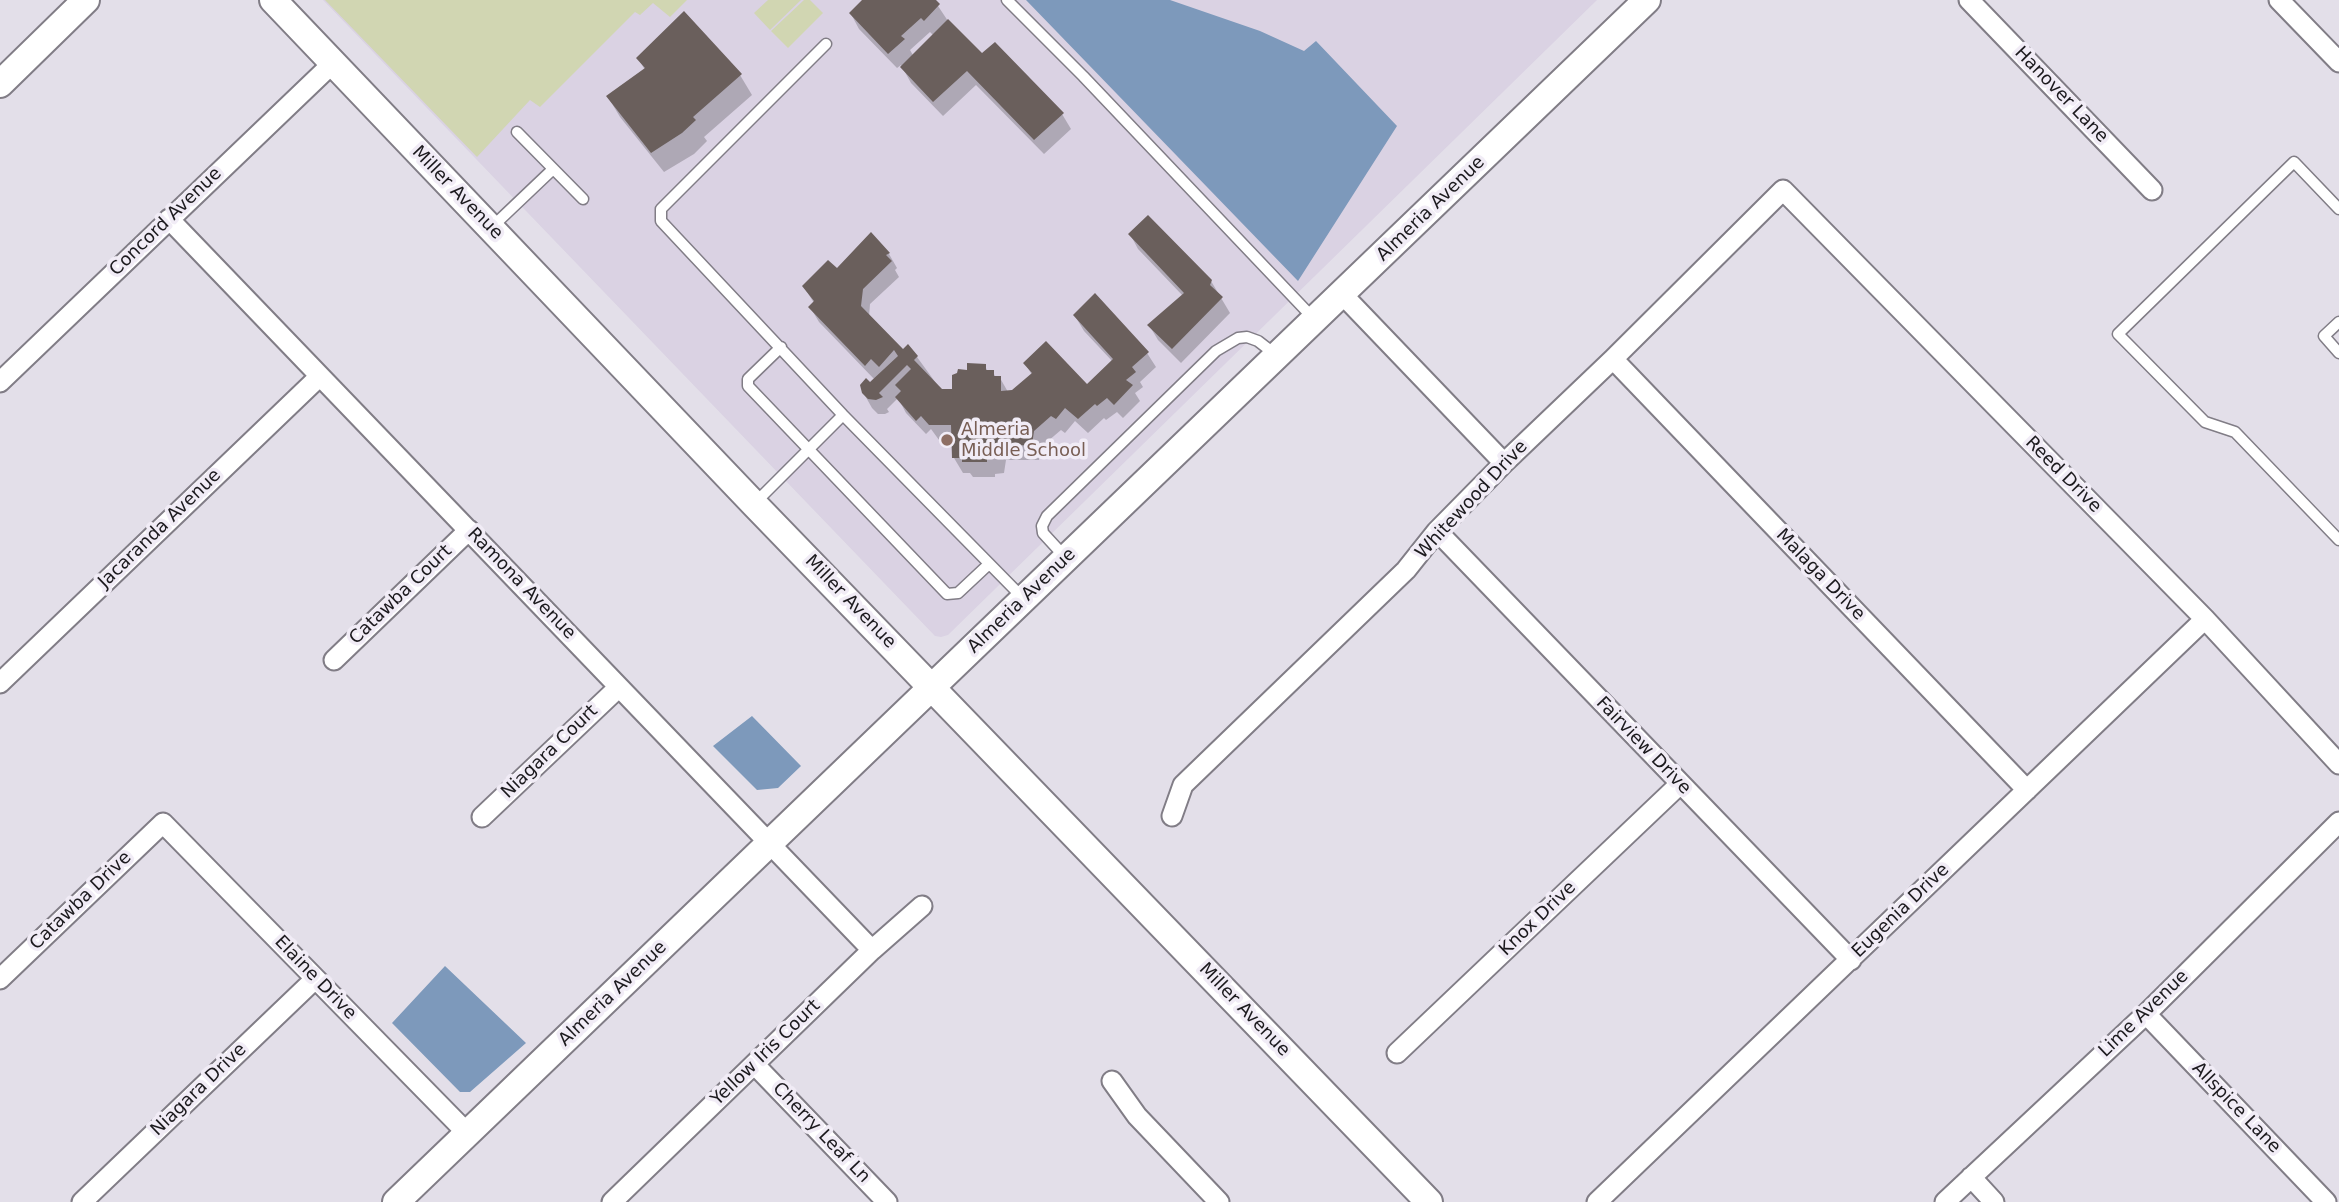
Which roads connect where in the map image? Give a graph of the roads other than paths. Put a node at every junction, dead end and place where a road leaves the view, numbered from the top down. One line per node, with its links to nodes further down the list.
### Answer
1 (86, 0): 10 (street)
2 (273, 0): 9 (street, Miller Avenue)
3 (1007, 0): 20 (lane)
4 (1647, 0): 19 (street, Almeria Avenue)
5 (1969, 0): 14 (street, Hanover Lane)
6 (2279, 0): 8 (street)
7 (826, 44): 22 (lane)
8 (2339, 62)
9 (333, 63): 17 (street, Concord Avenue); 18 (street, Miller Avenue)
10 (4, 73)
11 (517, 132): 12 (lane)
12 (554, 169): 15 (lane); 18 (lane)
13 (1783, 190): 25 (street, Whitewood Drive); 38 (street, Reed Drive)
14 (2152, 190)
15 (583, 200)
16 (2339, 209): 34 (lane)
17 (169, 219): 26 (street, Ramona Avenue); 27 (street, Concord Avenue)
18 (490, 229): 31 (street, Miller Avenue)
19 (1342, 294): 20 (street, Almeria Avenue); 30 (street)
20 (1315, 320): 24 (street, Almeria Avenue)
21 (2339, 322): 23 (lane)
22 (781, 347): 28 (lane); 29 (lane)
23 (2339, 353)
24 (1276, 355): 35 (street, Almeria Avenue); 35 (lane)
25 (1613, 359): 30 (street, Whitewood Drive); 45 (street, Malaga Drive)
26 (320, 376): 32 (street, Ramona Avenue); 40 (street, Jacaranda Avenue)
27 (0, 382)
28 (843, 415): 29 (lane); 36 (lane)
29 (808, 449): 31 (lane); 36 (lane)
30 (1504, 463): 33 (street, Whitewood Drive)
31 (754, 503): 42 (street, Miller Avenue)
32 (469, 530): 39 (street, Catawba Court); 41 (street, Ramona Avenue)
33 (1437, 531): 44 (street, Fairview Drive); 46 (street, Whitewood Drive)
34 (2339, 540)
35 (1067, 559): 37 (street, Almeria Avenue)
36 (989, 564): 37 (lane)
37 (1023, 598): 42 (street, Almeria Avenue)
38 (2204, 619): 43 (street, Reed Drive); 45 (street, Eugenia Drive)
39 (334, 660)
40 (0, 683)
41 (619, 687): 47 (street, Niagara Court); 50 (street, Ramona Avenue)
42 (933, 687): 50 (street, Almeria Avenue); 67 (street, Miller Avenue)
43 (2339, 764)
44 (1680, 784): 53 (street, Fairview Drive); 57 (street, Knox Drive)
45 (2027, 790): 53 (street, Eugenia Drive)
46 (1172, 816)
47 (482, 817)
48 (2339, 822): 56 (street, Lime Avenue)
49 (163, 823): 54 (street, Catawba Drive); 55 (street, Elaine Drive)
50 (770, 842): 52 (street, Ramona Avenue); 60 (street, Almeria Avenue)
51 (922, 906): 52 (street, Yellow Iris Court)
52 (872, 950): 58 (street, Yellow Iris Court)
53 (1851, 960): 68 (street, Eugenia Drive)
54 (0, 979)
55 (315, 979): 60 (street, Elaine Drive); 62 (street, Niagara Drive)
56 (2146, 1014): 61 (street, Lime Avenue); 71 (street, Allspice Lane)
57 (1397, 1054)
58 (755, 1065): 64 (street, Yellow Iris Court); 65 (street, Cherry Leaf Ln)
59 (1112, 1081): 66 (street)
60 (468, 1133): 63 (street, Almeria Avenue)
61 (1970, 1177): 69 (street, Lime Avenue); 70 (street)
62 (82, 1202)
63 (396, 1202)
64 (612, 1202)
65 (887, 1202)
66 (1219, 1202)
67 (1429, 1202)
68 (1597, 1202)
69 (1945, 1202)
70 (1994, 1202)
71 (2326, 1202)

